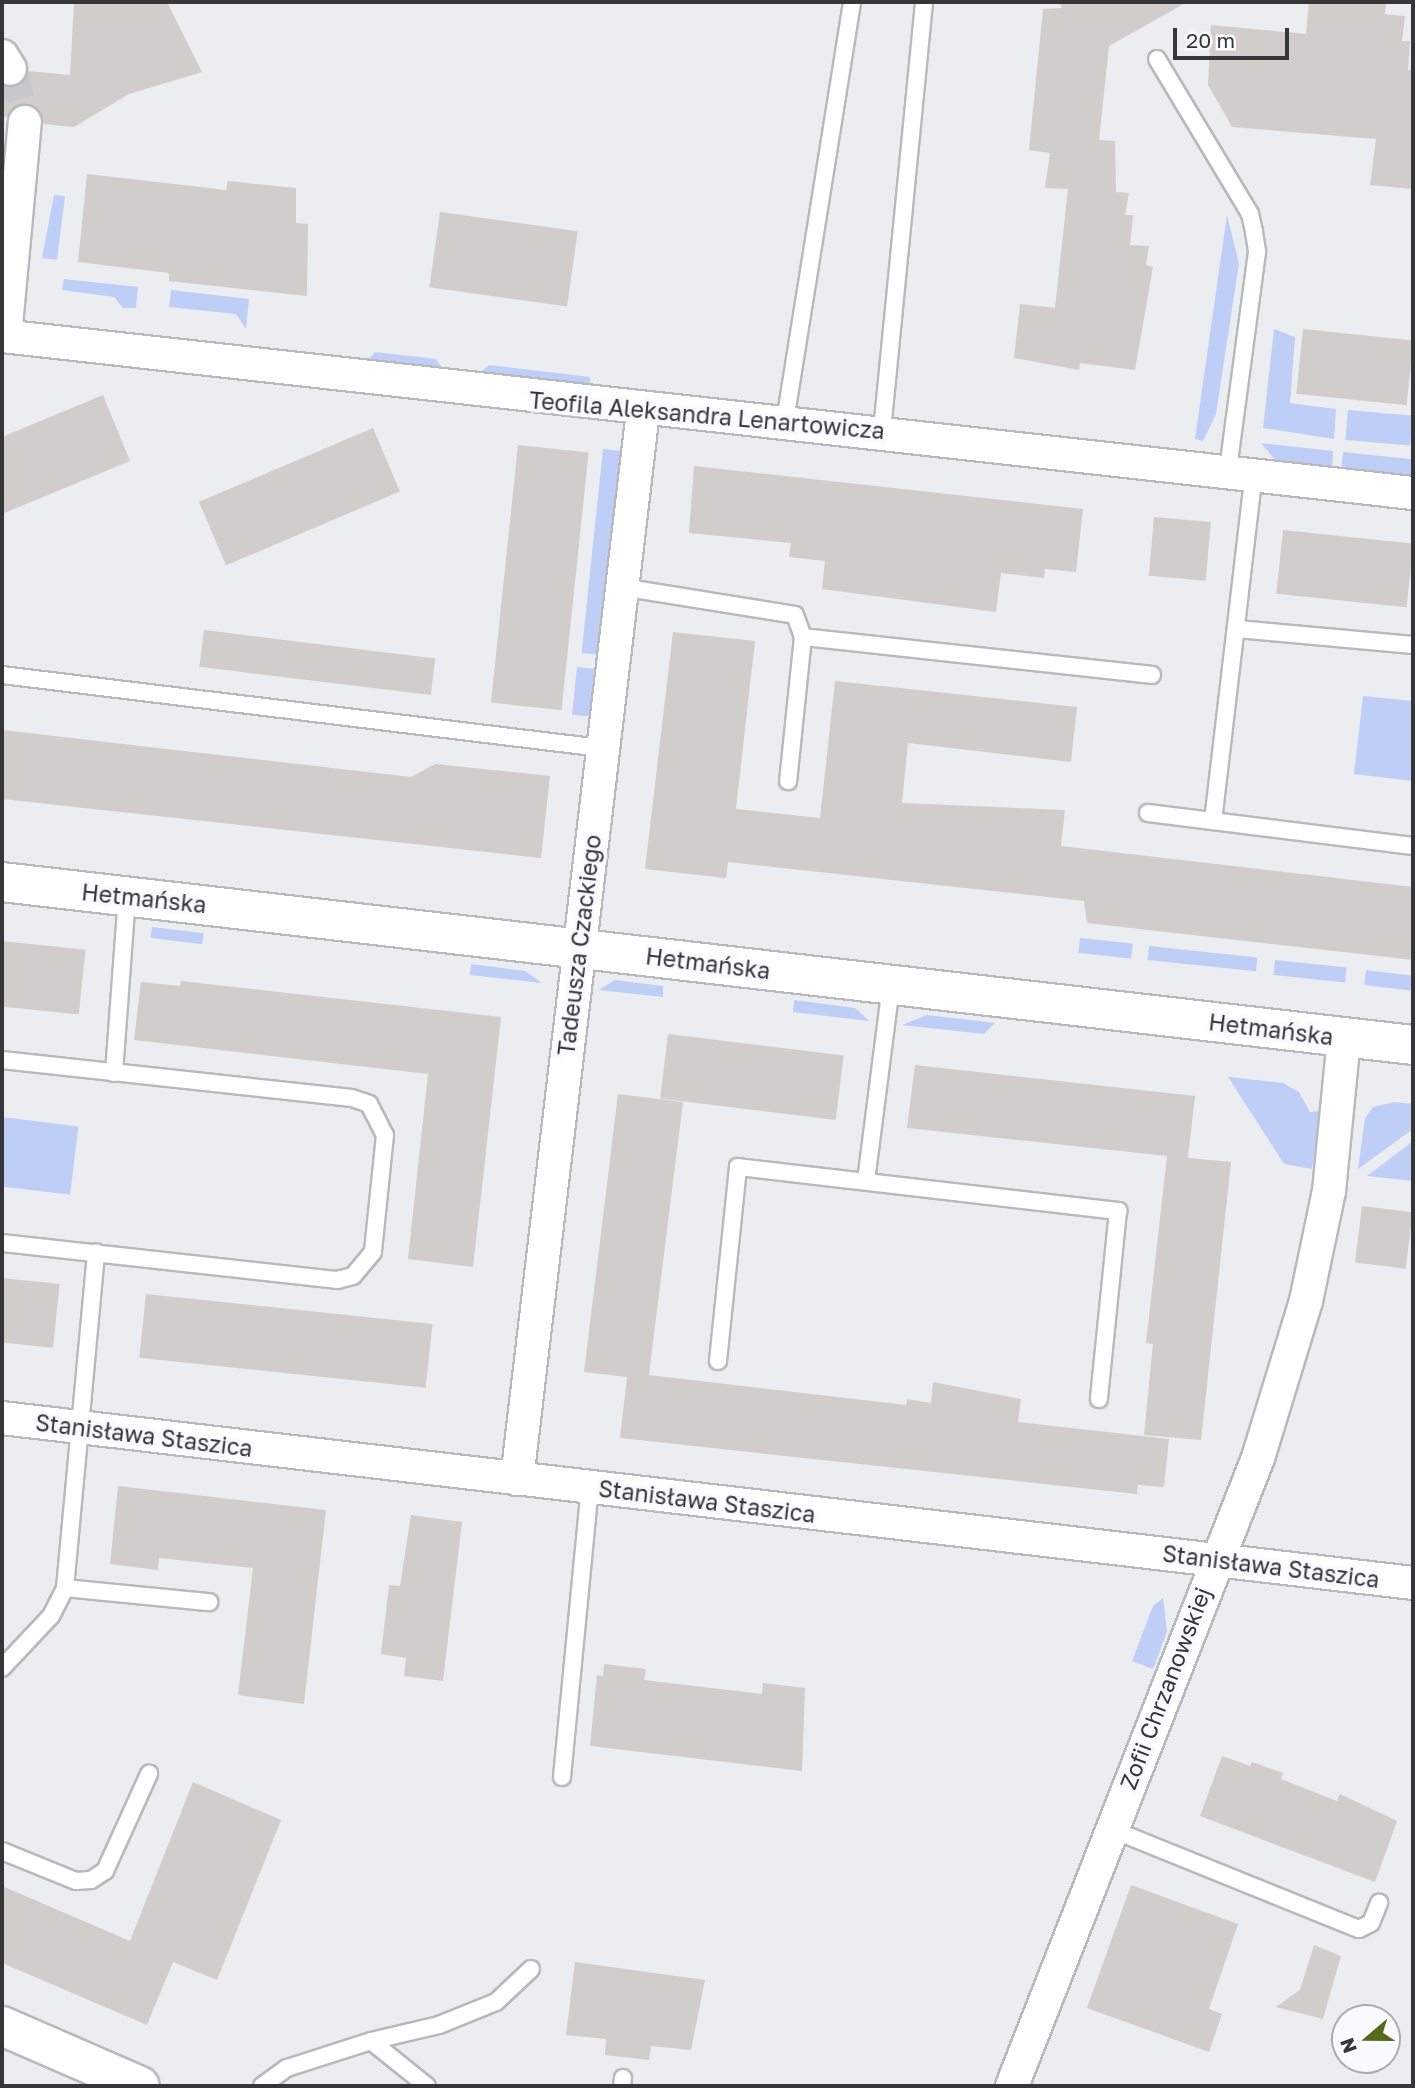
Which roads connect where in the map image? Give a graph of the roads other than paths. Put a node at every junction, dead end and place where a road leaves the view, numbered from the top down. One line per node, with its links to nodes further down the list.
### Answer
1 (852, 2): 7 (lane)
2 (924, 2): 8 (lane)
3 (1157, 59): 9 (lane)
4 (25, 122): 5 (street)
5 (3, 336): 6 (street, Teofila Aleksandra Lenartowicza)
6 (643, 412): 7 (street, Teofila Aleksandra Lenartowicza); 11 (street, Tadeusza Czackiego)
7 (785, 421): 8 (street, Teofila Aleksandra Lenartowicza)
8 (883, 431): 9 (street, Teofila Aleksandra Lenartowicza)
9 (1241, 472): 10 (street, Teofila Aleksandra Lenartowicza); 12 (lane)
10 (1413, 493)
11 (621, 587): 13 (lane); 17 (street, Tadeusza Czackiego)
12 (1237, 629): 14 (lane); 20 (lane)
13 (803, 637): 16 (lane); 18 (lane)
14 (1413, 645)
15 (2, 675): 17 (lane)
16 (1152, 675)
17 (601, 748): 24 (street, Tadeusza Czackiego)
18 (788, 781)
19 (1148, 813): 20 (lane)
20 (1213, 821): 21 (lane)
21 (1413, 846)
22 (2, 882): 23 (street, Hetmańska)
23 (127, 896): 24 (street, Hetmańska); 29 (lane)
24 (579, 948): 25 (street, Hetmańska); 37 (street, Tadeusza Czackiego)
25 (891, 985): 26 (street, Hetmańska); 30 (lane)
26 (1344, 1037): 27 (street, Hetmańska); 39 (street, Zofii Chrzanowskiej)
27 (1413, 1045)
28 (2, 1060): 29 (lane)
29 (114, 1073): 32 (lane)
30 (866, 1181): 33 (lane); 34 (lane)
31 (2, 1243): 32 (lane)
32 (96, 1252): 36 (lane)
33 (718, 1361)
34 (1099, 1399)
35 (2, 1418): 36 (street, Stanisława Staszica)
36 (79, 1427): 37 (street, Stanisława Staszica); 41 (lane)
37 (517, 1479): 38 (street, Stanisława Staszica)
38 (590, 1487): 39 (street, Stanisława Staszica); 45 (lane)
39 (1214, 1560): 40 (street, Stanisława Staszica); 46 (street, Zofii Chrzanowskiej)
40 (1413, 1583)
41 (65, 1587): 42 (lane); 43 (lane)
42 (209, 1602)
43 (2, 1668)
44 (149, 1774): 47 (lane)
45 (562, 1777)
46 (1111, 1829): 48 (lane); 55 (street, Zofii Chrzanowskiej)
47 (2, 1852)
48 (1379, 1903)
49 (531, 1969): 51 (lane)
50 (2, 2026): 52 (street)
51 (371, 2041): 53 (lane); 54 (lane)
52 (140, 2086)
53 (262, 2086)
54 (427, 2086)
55 (1012, 2086)

